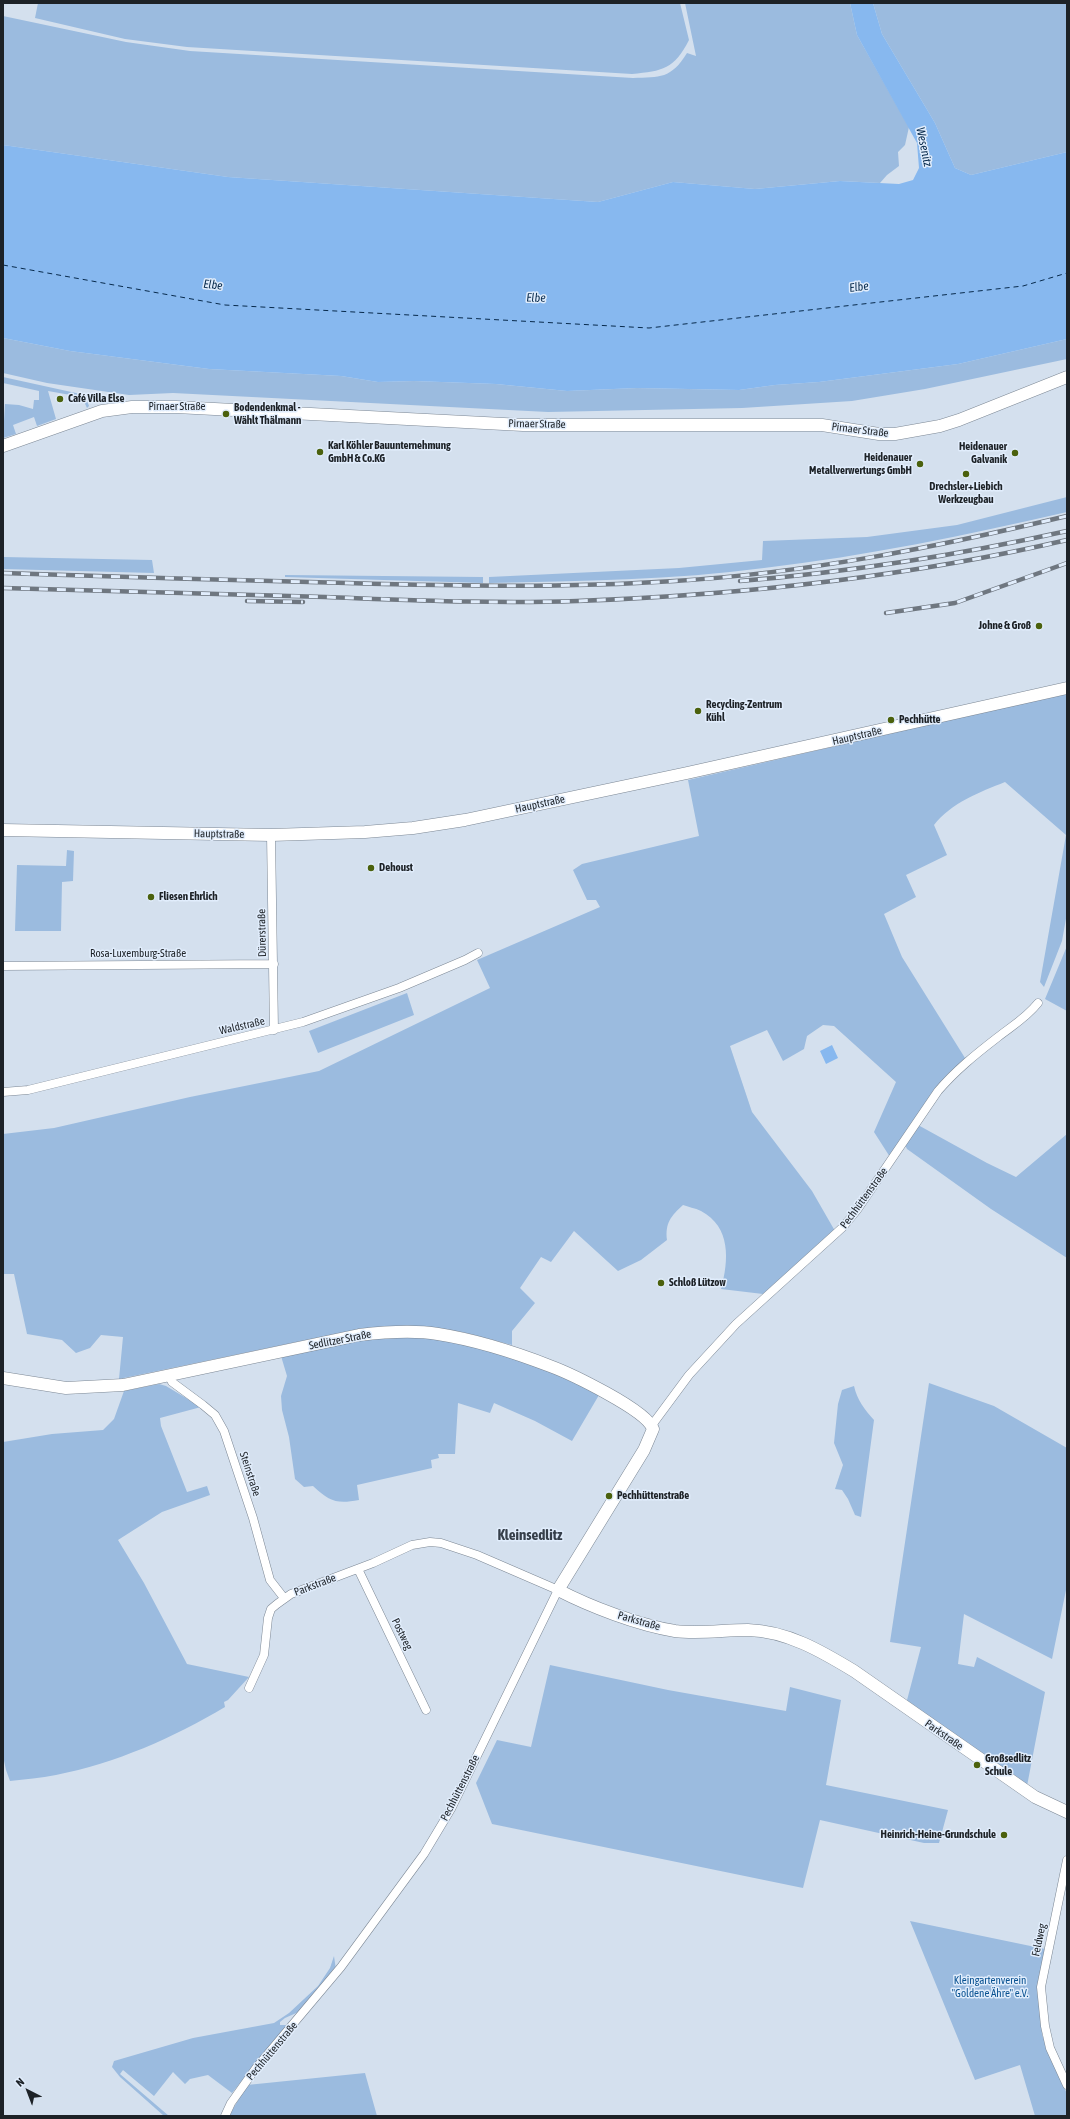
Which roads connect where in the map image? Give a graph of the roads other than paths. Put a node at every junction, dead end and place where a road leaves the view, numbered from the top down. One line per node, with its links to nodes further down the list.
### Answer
1 (1067, 377): 2 (street, Pirnaer Straße)
2 (3, 446)
3 (1067, 688): 5 (street, Hauptstraße)
4 (3, 830): 5 (street, Hauptstraße)
5 (271, 835): 7 (street, Dürerstraße)
6 (478, 953): 10 (street, Waldstraße)
7 (274, 964): 8 (street, Rosa-Luxemburg-Straße); 10 (street, Dürerstraße)
8 (3, 966)
9 (1038, 1003): 14 (street, Pechhüttenstraße)
10 (274, 1030): 11 (street, Waldstraße)
11 (3, 1092)
12 (168, 1375): 13 (street, Sedlitzer Straße); 14 (street, Sedlitzer Straße); 17 (street, Steinstraße)
13 (3, 1378)
14 (652, 1429): 16 (street, Pechhüttenstraße)
15 (358, 1568): 16 (street, Parkstraße); 17 (street, Parkstraße); 19 (street, Postweg)
16 (558, 1590): 20 (street, Parkstraße); 23 (street, Pechhüttenstraße)
17 (284, 1598): 18 (street, Parkstraße)
18 (249, 1688)
19 (426, 1710)
20 (1067, 1812)
21 (1067, 1860): 22 (street, Feldweg)
22 (1067, 2085)
23 (225, 2116)

